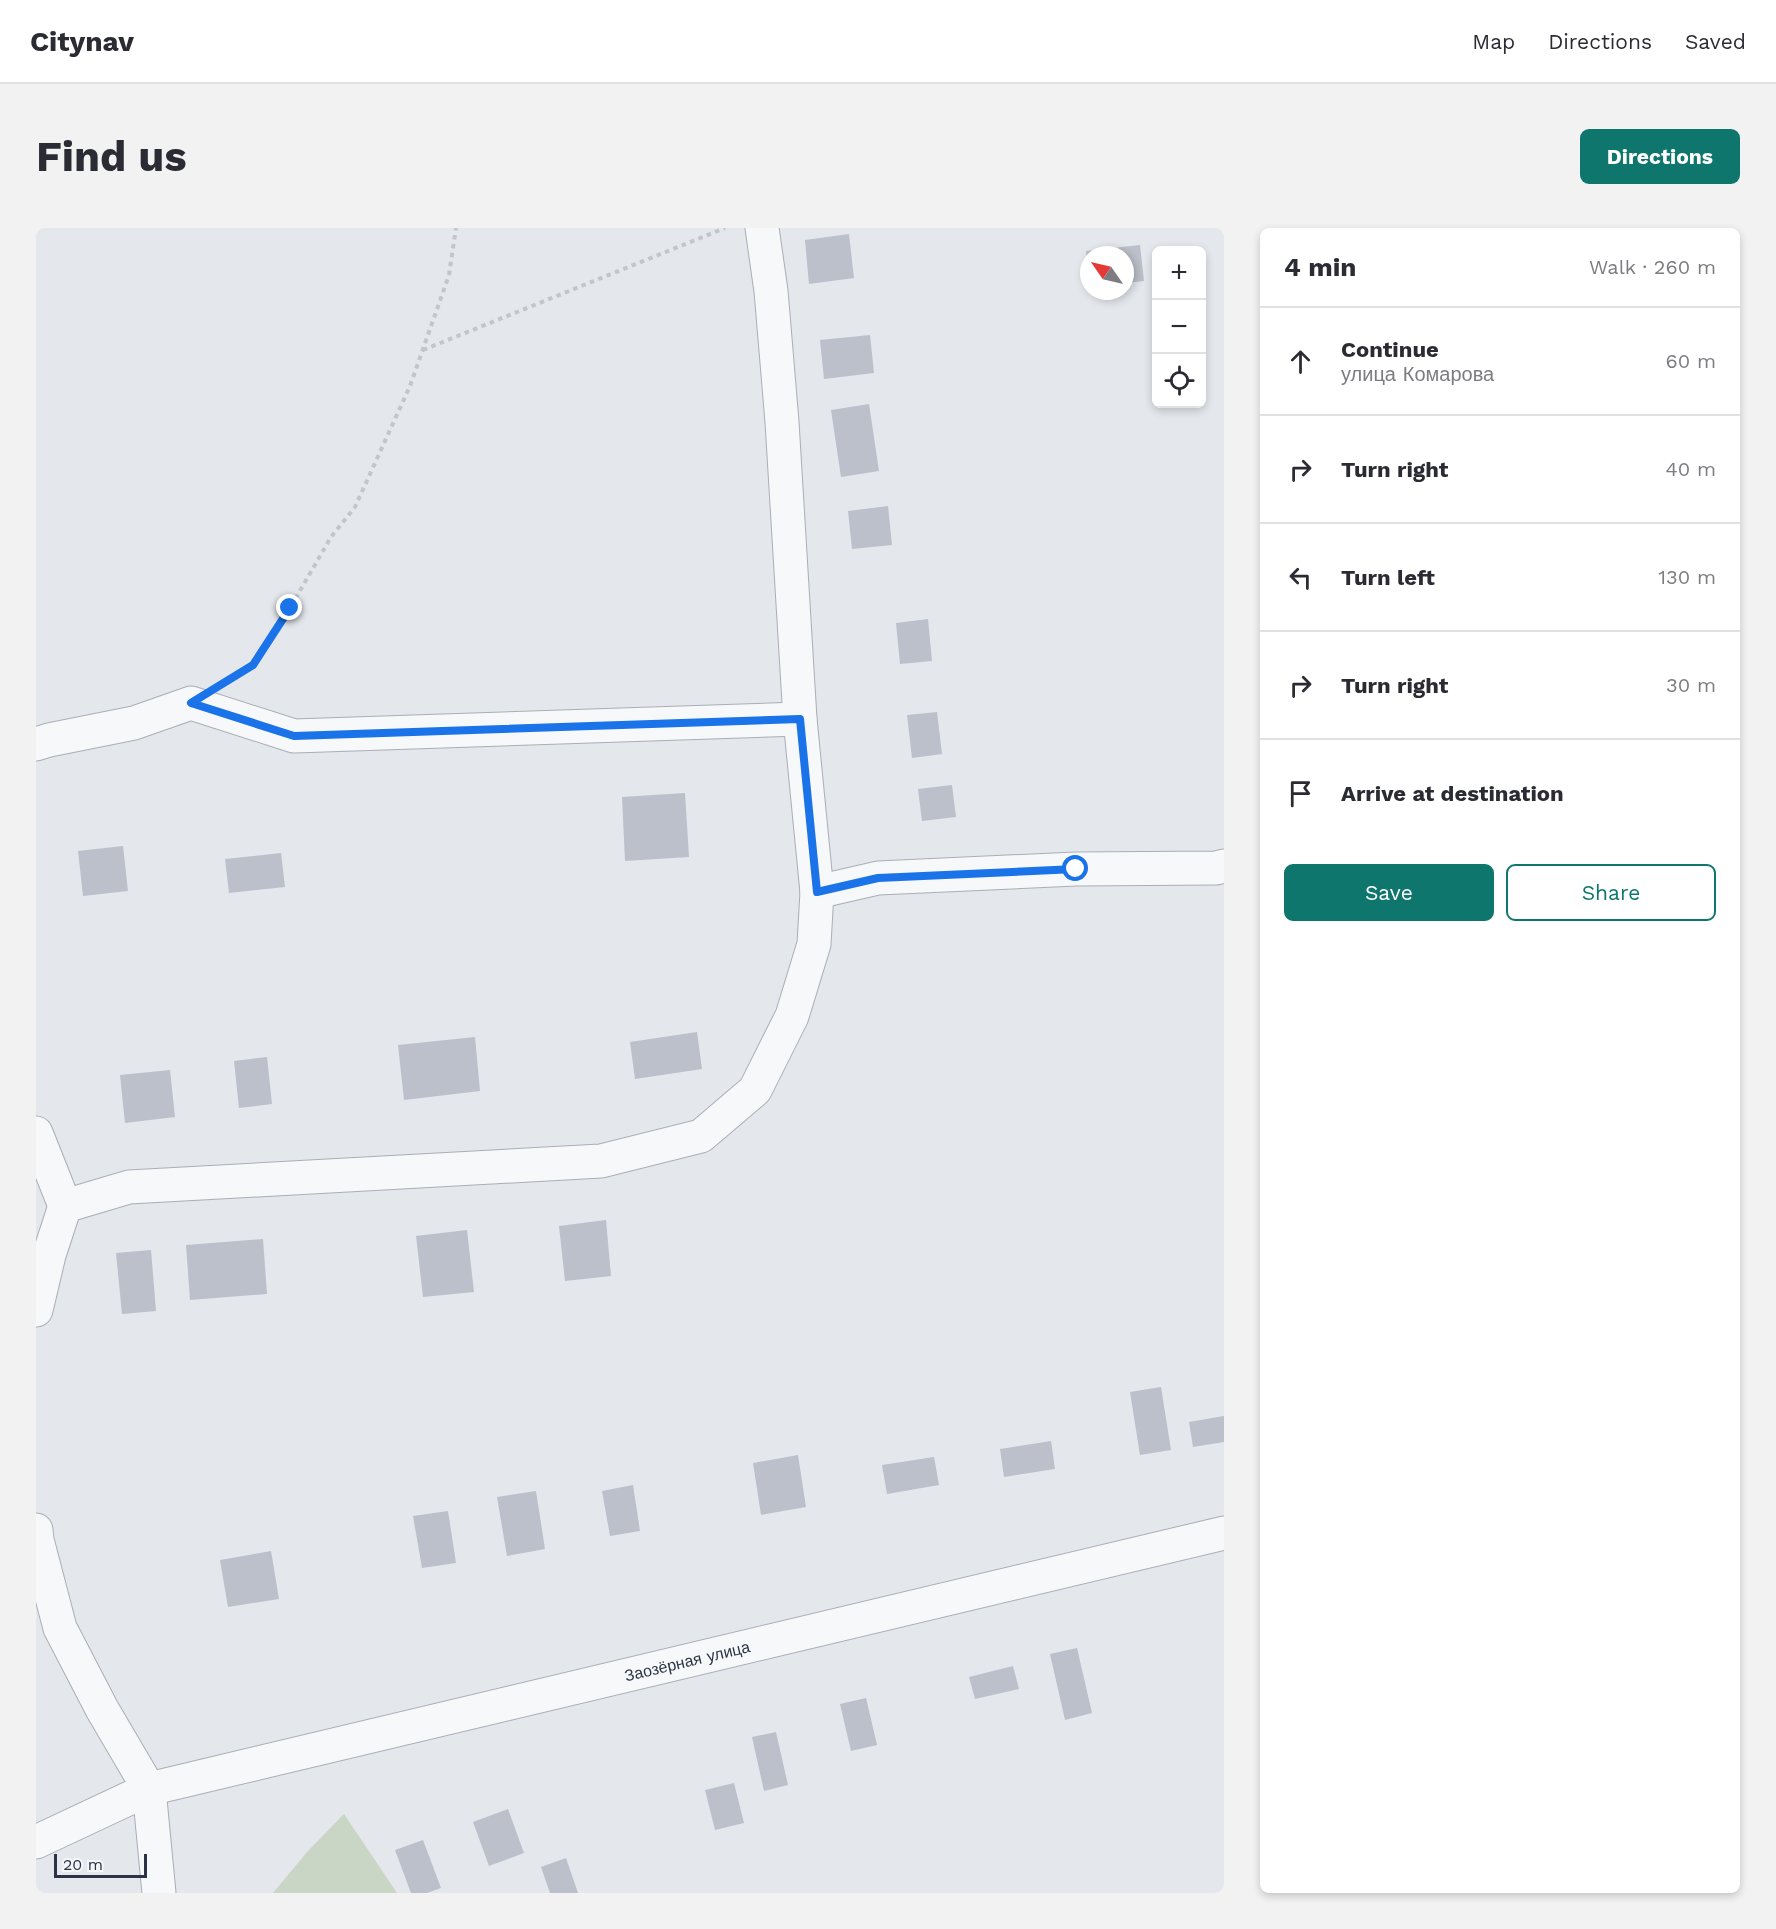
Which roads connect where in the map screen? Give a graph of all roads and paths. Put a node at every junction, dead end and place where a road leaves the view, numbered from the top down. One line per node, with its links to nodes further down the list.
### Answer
1 (456, 228): 4 (path)
2 (725, 228): 4 (path)
3 (762, 228): 6 (street)
4 (422, 351): 5 (path)
5 (191, 703): 6 (street); 7 (street)
6 (800, 719): 9 (street)
7 (36, 744)
8 (1224, 866): 9 (street)
9 (817, 892): 11 (street)
10 (36, 1133): 11 (street)
11 (65, 1206): 12 (street)
12 (36, 1310)
13 (36, 1530): 15 (street)
14 (1224, 1533): 15 (street, Заозёрная улица)
15 (149, 1789): 16 (street, Заозёрная улица); 17 (street)
16 (36, 1842)
17 (159, 1893)

